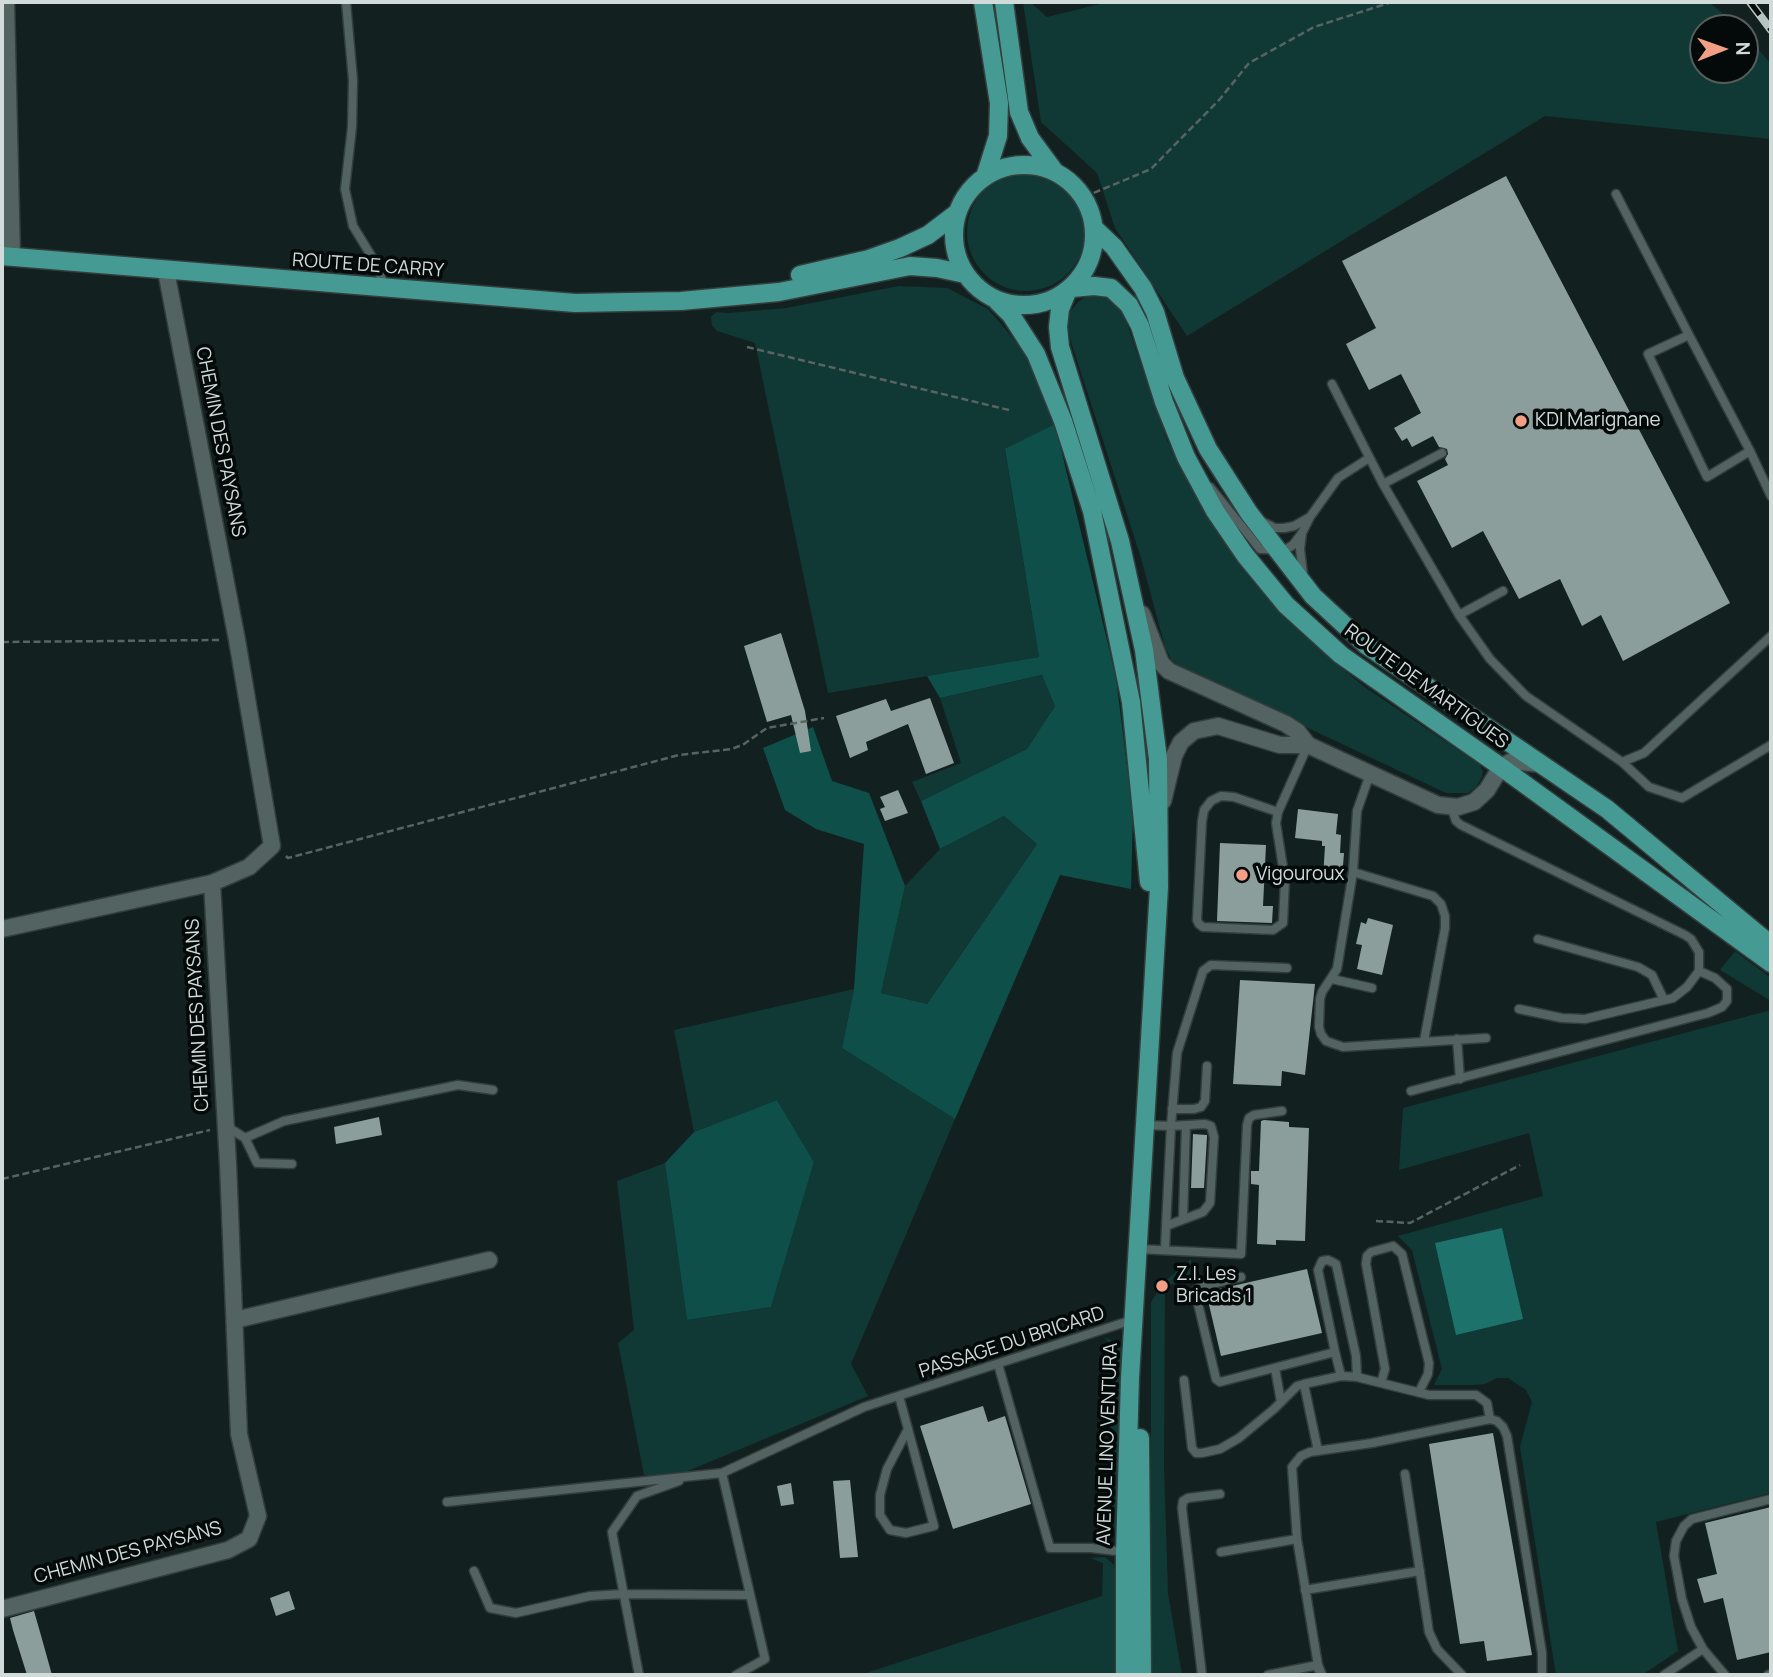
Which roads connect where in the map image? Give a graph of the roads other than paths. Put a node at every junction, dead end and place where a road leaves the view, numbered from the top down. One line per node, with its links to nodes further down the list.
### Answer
1 (6, 2): 8 (street)
2 (346, 2): 14 (lane)
3 (983, 2): 6 (main road)
4 (1005, 6): 5 (main road)
5 (1055, 172): 6 (main road); 10 (main road)
6 (985, 177): 9 (main road)
7 (1616, 194): 18 (lane)
8 (6, 214): 11 (street)
9 (957, 214): 13 (main road); 16 (main road, ROUTE DE CARRY)
10 (1094, 228): 15 (main road); 26 (main road, ROUTE DE MARTIGUES)
11 (7, 257): 12 (main road, ROUTE DE CARRY)
12 (166, 271): 14 (main road, ROUTE DE CARRY); 45 (street, CHEMIN DES PAYSANS)
13 (965, 274): 16 (main road, ROUTE DE CARRY); 17 (main road)
14 (386, 289): 16 (main road, ROUTE DE CARRY)
15 (1069, 290): 17 (main road); 22 (main road, ROUTE DE MARTIGUES); 30 (main road)
16 (732, 296)
17 (997, 301): 60 (main road)
18 (1689, 335): 20 (lane); 20 (lane)
19 (1332, 384): 23 (lane)
20 (1750, 451): 25 (lane)
21 (1442, 453): 24 (lane)
22 (1186, 457): 29 (lane); 39 (main road, ROUTE DE MARTIGUES)
23 (1369, 457): 24 (lane); 27 (lane)
24 (1383, 484): 33 (lane)
25 (1771, 496)
26 (1249, 513): 27 (lane); 29 (main road, ROUTE DE MARTIGUES)
27 (1310, 517): 28 (lane)
28 (1303, 533): 29 (lane); 32 (lane)
29 (1277, 551): 32 (main road, ROUTE DE MARTIGUES)
30 (1129, 579): 35 (street); 43 (main road)
31 (1503, 591): 33 (lane)
32 (1312, 596): 38 (main road, ROUTE DE MARTIGUES)
33 (1459, 615): 37 (lane)
34 (1771, 636): 37 (lane)
35 (1308, 745): 40 (street); 42 (lane); 43 (street)
36 (1771, 745): 37 (lane)
37 (1622, 762)
38 (1545, 766): 39 (street); 48 (main road, ROUTE DE MARTIGUES)
39 (1501, 768): 41 (street); 49 (main road, ROUTE DE MARTIGUES)
40 (1370, 774): 41 (street); 44 (lane)
41 (1451, 807): 51 (lane)
42 (1278, 812): 42 (lane)
43 (1160, 817): 60 (main road)
44 (1353, 872): 52 (lane); 58 (lane)
45 (212, 883): 46 (street); 68 (street, CHEMIN DES PAYSANS)
46 (2, 929)
47 (1538, 939): 54 (lane)
48 (1771, 945)
49 (1771, 963)
50 (1287, 968): 64 (lane)
51 (1699, 971): 54 (lane); 61 (lane)
52 (1332, 979): 53 (lane); 58 (lane)
53 (1372, 988)
54 (1664, 1000): 55 (lane)
55 (1519, 1009)
56 (1486, 1038): 57 (lane)
57 (1457, 1039): 58 (lane); 61 (lane)
58 (1424, 1041)
59 (1207, 1066): 64 (lane)
60 (1147, 1068): 66 (main road)
61 (1460, 1079): 63 (lane)
62 (493, 1090): 70 (lane)
63 (1411, 1091)
64 (1172, 1109): 69 (lane)
65 (1282, 1111): 75 (lane)
66 (1144, 1125): 69 (lane); 74 (main road)
67 (1186, 1125): 69 (lane); 72 (lane); 72 (lane)
68 (226, 1126): 70 (lane); 79 (street, CHEMIN DES PAYSANS)
69 (1171, 1126): 73 (lane)
70 (245, 1138): 71 (lane)
71 (292, 1164)
72 (1183, 1219): 73 (lane)
73 (1166, 1226): 75 (lane)
74 (1138, 1248): 75 (lane); 78 (main road)
75 (1165, 1250)
76 (489, 1260): 79 (street)
77 (1241, 1277): 82 (lane)
78 (1135, 1319): 81 (lane, PASSAGE DU BRICARD); 101 (main road, AVENUE LINO VENTURA); 114 (main road, AVENUE LINO VENTURA)
79 (234, 1320): 108 (street, CHEMIN DES PAYSANS)
80 (1335, 1352): 82 (lane); 83 (lane); 84 (lane)
81 (998, 1364): 89 (lane, PASSAGE DU BRICARD); 101 (lane)
82 (1275, 1368): 90 (lane)
83 (1340, 1376): 84 (lane); 87 (lane)
84 (1357, 1377): 86 (lane)
85 (1184, 1380): 90 (lane)
86 (1381, 1383): 88 (lane); 88 (lane)
87 (1304, 1384): 90 (lane); 93 (lane)
88 (1419, 1392): 91 (lane)
89 (899, 1396): 92 (lane); 94 (lane, PASSAGE DU BRICARD)
90 (1281, 1402)
91 (1490, 1419): 93 (lane); 119 (lane)
92 (908, 1429): 92 (lane)
93 (1318, 1451): 100 (lane)
94 (722, 1473): 96 (lane, PASSAGE DU BRICARD); 107 (lane)
95 (1405, 1474): 104 (lane)
96 (691, 1476): 99 (lane); 106 (lane)
97 (1220, 1494): 115 (lane)
98 (1771, 1499): 109 (lane)
99 (447, 1502)
100 (1297, 1539): 102 (lane); 105 (lane)
101 (1125, 1552): 113 (main road, AVENUE LINO VENTURA)
102 (1221, 1552)
103 (474, 1570): 106 (lane)
104 (1420, 1572): 105 (lane); 118 (lane)
105 (1305, 1590): 110 (lane)
106 (623, 1594): 107 (lane); 111 (lane)
107 (750, 1595): 112 (lane)
108 (2, 1609)
109 (1703, 1649): 120 (lane); 121 (lane)
110 (1318, 1665): 116 (lane); 117 (lane)
111 (639, 1675)
112 (736, 1675)
113 (1125, 1675)
114 (1142, 1675)
115 (1202, 1675)
116 (1268, 1675)
117 (1320, 1675)
118 (1462, 1675)
119 (1542, 1675)
120 (1664, 1675)
121 (1725, 1675)

